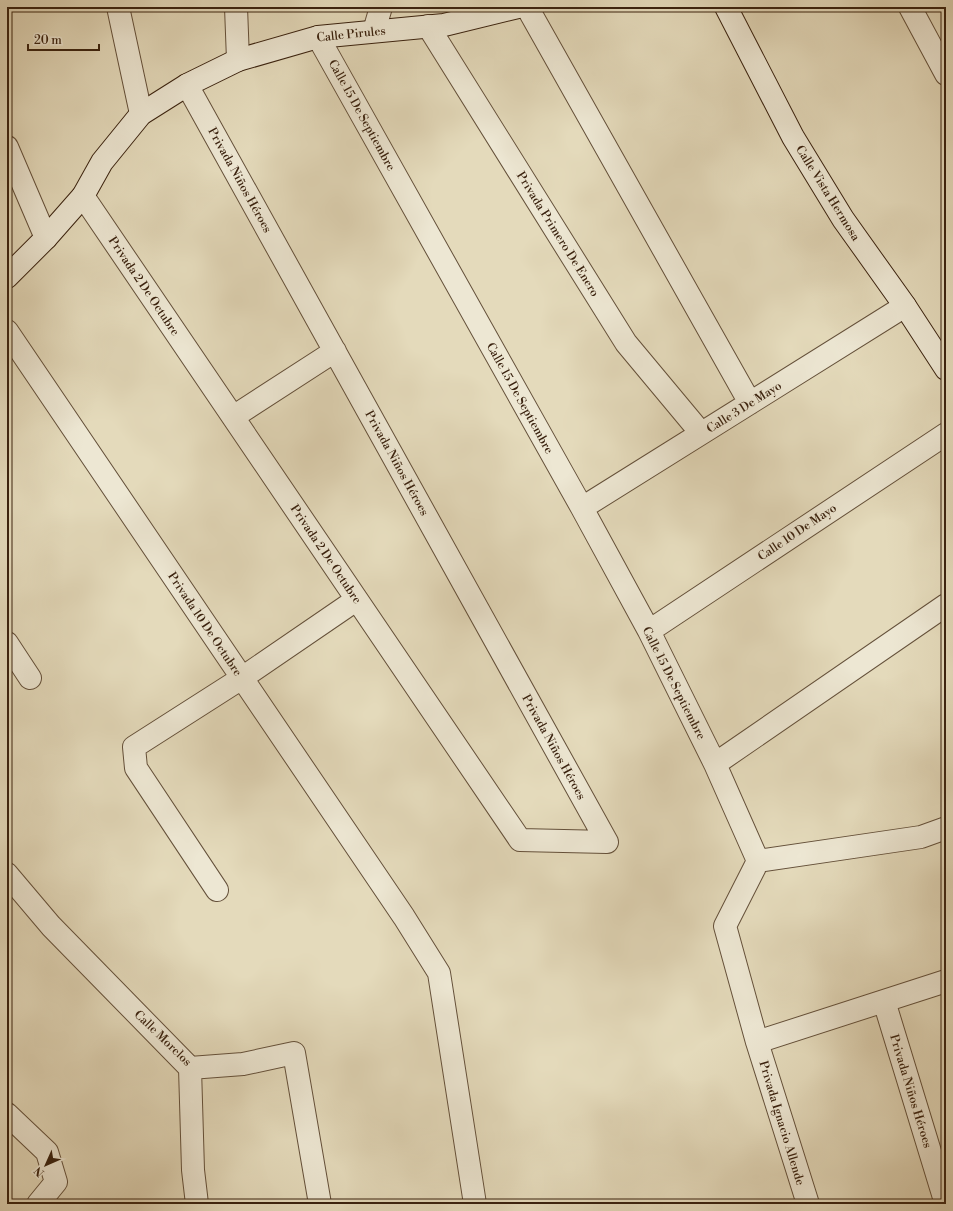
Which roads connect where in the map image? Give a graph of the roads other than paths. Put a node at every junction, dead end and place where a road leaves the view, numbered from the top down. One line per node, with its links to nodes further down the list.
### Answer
1 (118, 7): 14 (street)
2 (236, 7): 11 (street)
3 (381, 7): 9 (street)
4 (518, 7): 8 (street, Calle Pirules)
5 (527, 7): 23 (street)
6 (726, 7): 19 (street, Calle Vista Hermosa)
7 (910, 7): 12 (street)
8 (428, 26): 9 (street, Calle Pirules); 25 (street, Privada Primero De Enero)
9 (374, 31): 10 (street, Calle Pirules)
10 (318, 37): 11 (street, Calle Pirules); 27 (street, Calle 15 De Septiembre)
11 (238, 60): 13 (street)
12 (946, 74)
13 (187, 84): 14 (street); 21 (street, Privada Niños Héroes)
14 (141, 114): 16 (street)
15 (7, 147): 17 (street)
16 (83, 196): 17 (street); 24 (street, Privada 2 De Octubre)
17 (46, 238): 18 (street)
18 (7, 277)
19 (905, 306): 22 (street, Calle Vista Hermosa); 23 (street, Calle 3 De Mayo)
20 (7, 331): 33 (street, Privada 10 De Octubre)
21 (335, 351): 24 (street); 36 (street, Privada Niños Héroes)
22 (946, 369)
23 (750, 403): 25 (street, Calle 3 De Mayo)
24 (233, 417): 28 (street, Privada 2 De Octubre)
25 (701, 433): 27 (street, Calle 3 De Mayo)
26 (946, 434): 30 (street, Calle 10 De Mayo)
27 (582, 508): 30 (street, Calle 15 De Septiembre)
28 (356, 600): 33 (street); 36 (street, Privada 2 De Octubre)
29 (946, 606): 34 (street)
30 (649, 631): 34 (street, Calle 15 De Septiembre)
31 (7, 643): 32 (street)
32 (30, 678)
33 (242, 678): 39 (street); 48 (street, Privada 10 De Octubre)
34 (714, 764): 37 (street, Calle 15 De Septiembre)
35 (946, 828): 37 (street)
36 (607, 842)
37 (758, 861): 42 (street, Privada Ignacio Allende)
38 (7, 874): 43 (street, Calle Morelos)
39 (217, 890)
40 (946, 981): 41 (street)
41 (884, 1001): 42 (street); 50 (street, Privada Niños Héroes)
42 (757, 1042): 49 (street, Privada Ignacio Allende)
43 (190, 1068): 46 (street); 47 (street, Calle Morelos)
44 (7, 1114): 45 (street)
45 (38, 1204)
46 (197, 1204)
47 (320, 1204)
48 (475, 1204)
49 (808, 1204)
50 (946, 1204)

